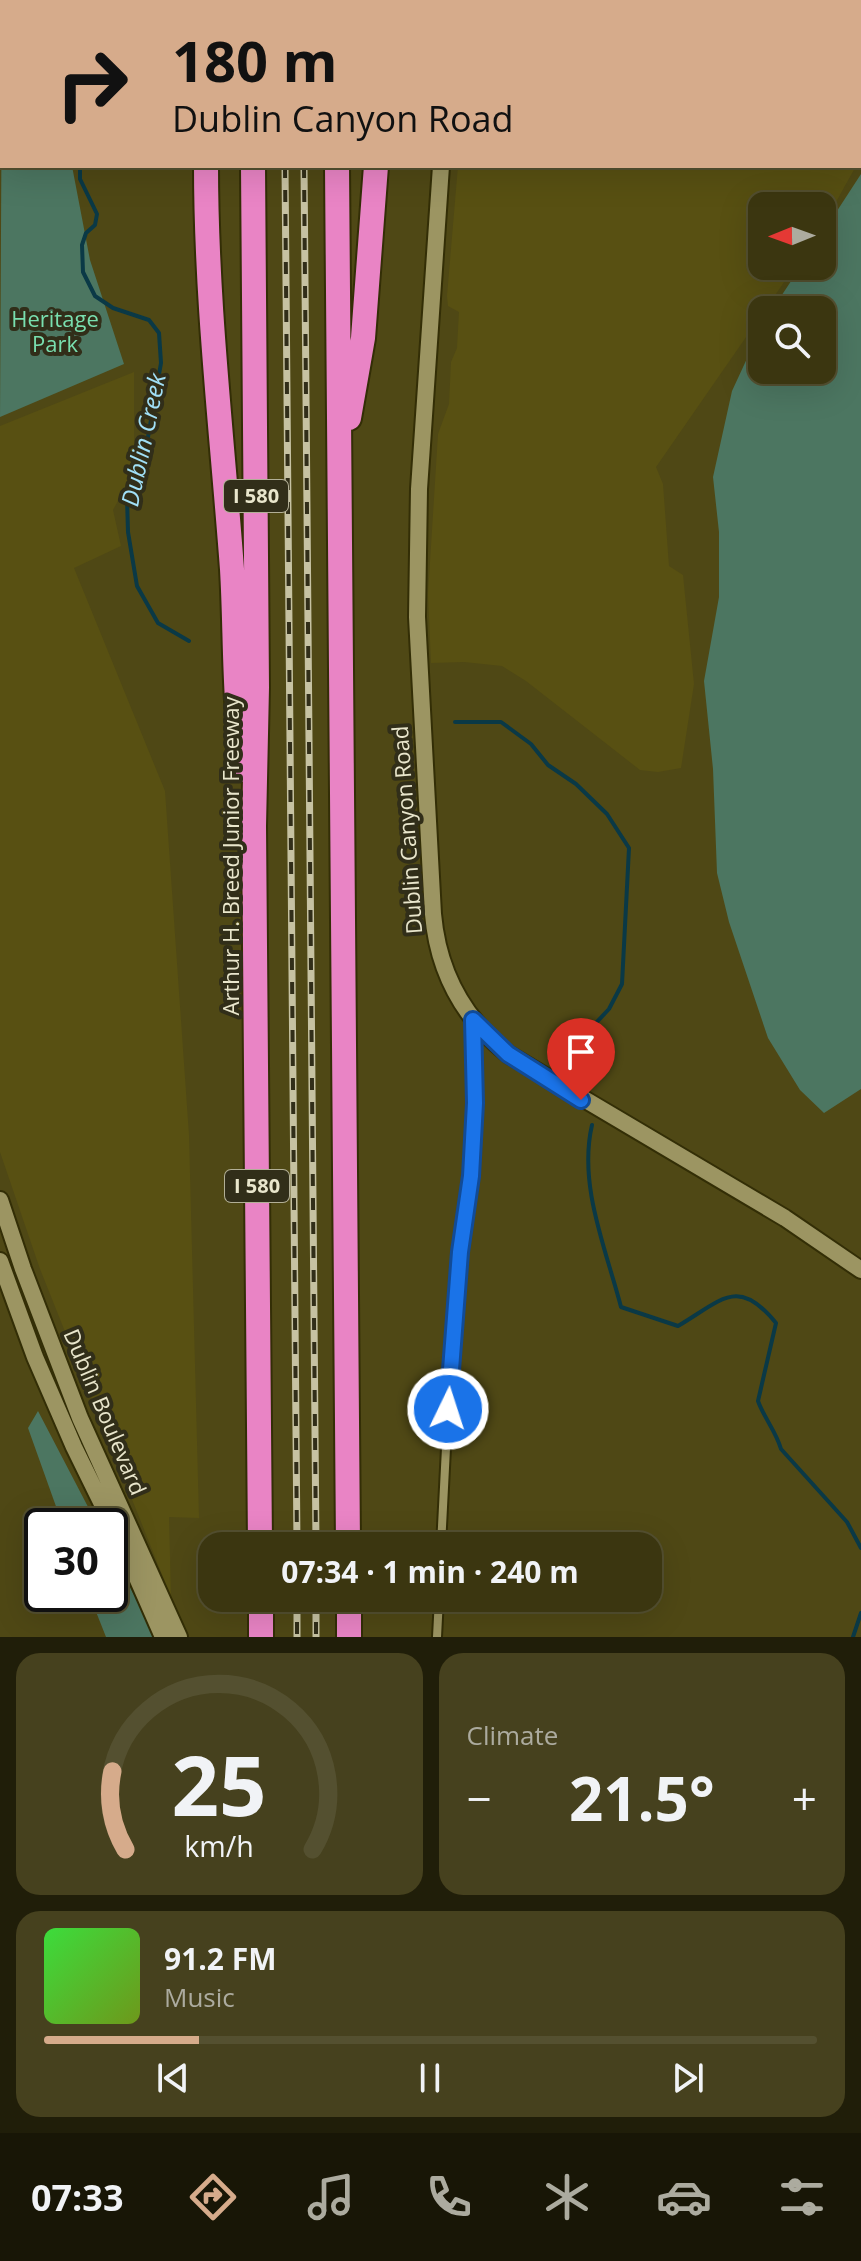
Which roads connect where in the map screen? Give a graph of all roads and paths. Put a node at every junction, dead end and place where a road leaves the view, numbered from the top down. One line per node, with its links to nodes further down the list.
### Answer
1 (206, 168): 7 (highway)
2 (253, 168): 7 (highway, Arthur H. Breed Junior Freeway / I 580)
3 (337, 168): 6 (highway)
4 (376, 168): 6 (highway)
5 (441, 168): 8 (main road, Dublin Canyon Road)
6 (340, 451): 13 (highway)
7 (254, 826): 12 (highway, Arthur H. Breed Junior Freeway / I 580)
8 (473, 1020): 11 (main road, Dublin Canyon Road); 14 (street)
9 (1, 1208): 19 (main road, Dublin Boulevard)
10 (0, 1261): 18 (main road, Dublin Boulevard)
11 (861, 1270)
12 (260, 1532)
13 (348, 1532)
14 (442, 1532)
15 (261, 1612): 20 (highway)
16 (349, 1612): 21 (highway)
17 (438, 1612): 22 (street)
18 (163, 1637)
19 (179, 1637)
20 (261, 1637)
21 (349, 1637)
22 (437, 1637)

